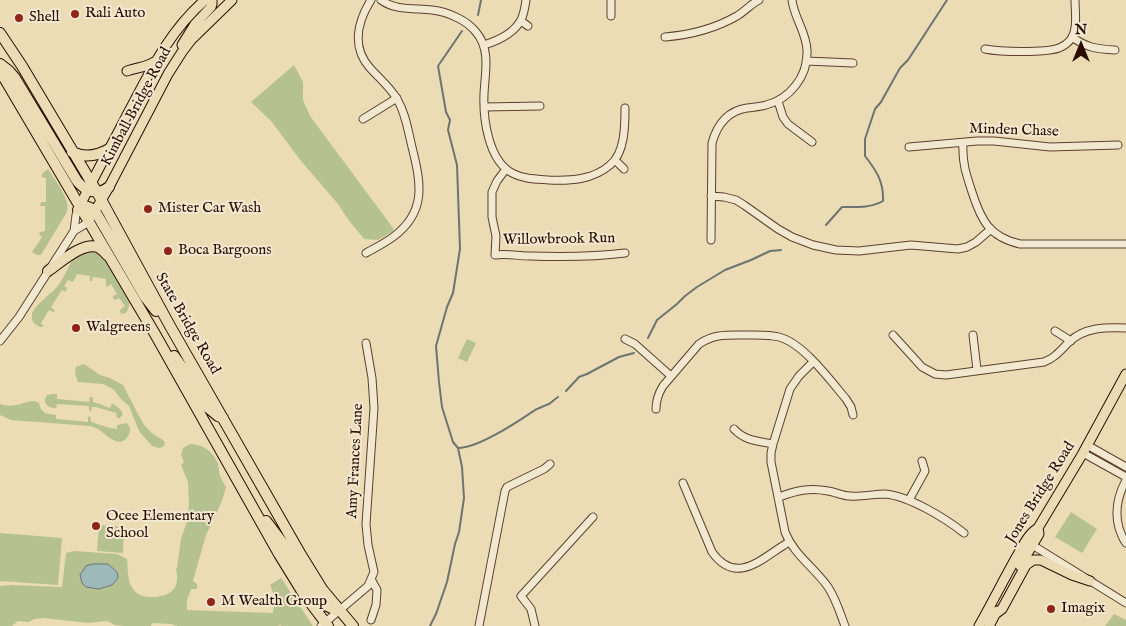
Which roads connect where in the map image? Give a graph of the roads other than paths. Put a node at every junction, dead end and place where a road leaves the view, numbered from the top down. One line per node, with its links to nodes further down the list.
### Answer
1 (206, 0): 23 (main road, Kimball Bridge Road)
2 (212, 0): 21 (main road)
3 (232, 0): 21 (main road, Kimball Bridge Road)
4 (371, 0): 29 (street)
5 (381, 0): 18 (street)
6 (526, 0): 12 (street)
7 (612, 0): 11 (street)
8 (760, 0): 15 (street)
9 (792, 0): 22 (street)
10 (1075, 0): 16 (street)
11 (611, 16)
12 (521, 21): 13 (street); 18 (street)
13 (528, 26)
14 (0, 33): 26 (highway, State Bridge Road)
15 (665, 37)
16 (1072, 37): 19 (street); 20 (street)
17 (0, 45): 26 (highway)
18 (484, 46): 32 (street)
19 (985, 49)
20 (1115, 50)
21 (178, 58): 44 (main road, Kimball Bridge Road)
22 (806, 61): 24 (street); 30 (street)
23 (154, 62): 28 (main road, Kimball Bridge Road); 28 (main road)
24 (853, 63)
25 (0, 64): 45 (highway)
26 (22, 66): 40 (highway, State Bridge Road)
27 (0, 70): 47 (highway)
28 (141, 89): 39 (main road, Kimball Bridge Road)
29 (396, 98): 34 (street); 53 (street)
30 (778, 101): 35 (street); 46 (street)
31 (540, 106): 32 (street)
32 (484, 107): 42 (street)
33 (625, 108): 41 (street)
34 (362, 119)
35 (812, 142)
36 (963, 142): 37 (street, Minden Chase); 38 (street, Minden Chase); 49 (street)
37 (1118, 145)
38 (909, 147)
39 (109, 149): 40 (highway); 45 (main road, Kimball Bridge Road)
40 (72, 152): 45 (highway, State Bridge Road)
41 (615, 160): 42 (street); 43 (street)
42 (506, 168): 54 (street, Willowbrook Run)
43 (624, 169)
44 (109, 187): 45 (highway)
45 (94, 191): 47 (main road, Kimball Bridge Road); 48 (main road, Kimball Bridge Road); 57 (highway, State Bridge Road)
46 (711, 196): 49 (street); 51 (street)
47 (80, 208): 48 (highway); 50 (street, Kimball Bridge Road)
48 (92, 216): 50 (street, Kimball Bridge Road); 55 (highway); 57 (highway)
49 (990, 229): 52 (street)
50 (74, 231): 56 (street, Kimball Bridge Road)
51 (711, 240)
52 (1126, 244)
53 (366, 253)
54 (625, 253)
55 (110, 257): 56 (highway); 60 (highway)
56 (48, 271): 64 (street, Kimball Bridge Road)
57 (166, 317): 73 (highway, State Bridge Road)
58 (1126, 328): 65 (street)
59 (1055, 331): 65 (street)
60 (155, 334): 73 (highway); 84 (highway)
61 (973, 334): 68 (street)
62 (893, 335): 68 (street)
63 (625, 339): 70 (street)
64 (0, 341)
65 (1071, 341): 68 (street)
66 (366, 343): 90 (street, Amy Frances Lane)
67 (813, 362): 70 (street); 72 (street); 75 (street)
68 (977, 370)
69 (1126, 374): 76 (main road, Jones Bridge Road)
70 (671, 376): 71 (street)
71 (656, 409)
72 (853, 415)
73 (224, 419): 93 (highway, State Bridge Road)
74 (734, 430): 75 (street)
75 (773, 444): 82 (street)
76 (1085, 449): 79 (street); 80 (street); 88 (main road, Jones Bridge Road)
77 (922, 461): 83 (street)
78 (550, 464): 99 (street)
79 (1126, 467)
80 (1126, 479): 89 (street)
81 (683, 483): 87 (street)
82 (778, 497): 83 (street); 87 (street)
83 (909, 500): 86 (street)
84 (251, 503): 93 (highway); 96 (highway)
85 (593, 517): 100 (street)
86 (964, 533)
87 (789, 542): 101 (street)
88 (1029, 543): 91 (street); 94 (main road, Jones Bridge Road); 102 (main road, Jones Bridge Road)
89 (1126, 543)
90 (371, 579): 93 (street); 95 (street, Amy Frances Lane)
91 (1090, 581): 92 (street); 94 (main road)
92 (1126, 603)
93 (342, 608): 96 (street); 97 (highway, State Bridge Road); 98 (street, State Bridge Road)
94 (994, 616): 103 (main road, Jones Bridge Road)
95 (372, 620)
96 (327, 625)
97 (353, 626)
98 (358, 626)
99 (479, 626)
100 (535, 626)
101 (845, 626)
102 (979, 626)
103 (989, 626)

